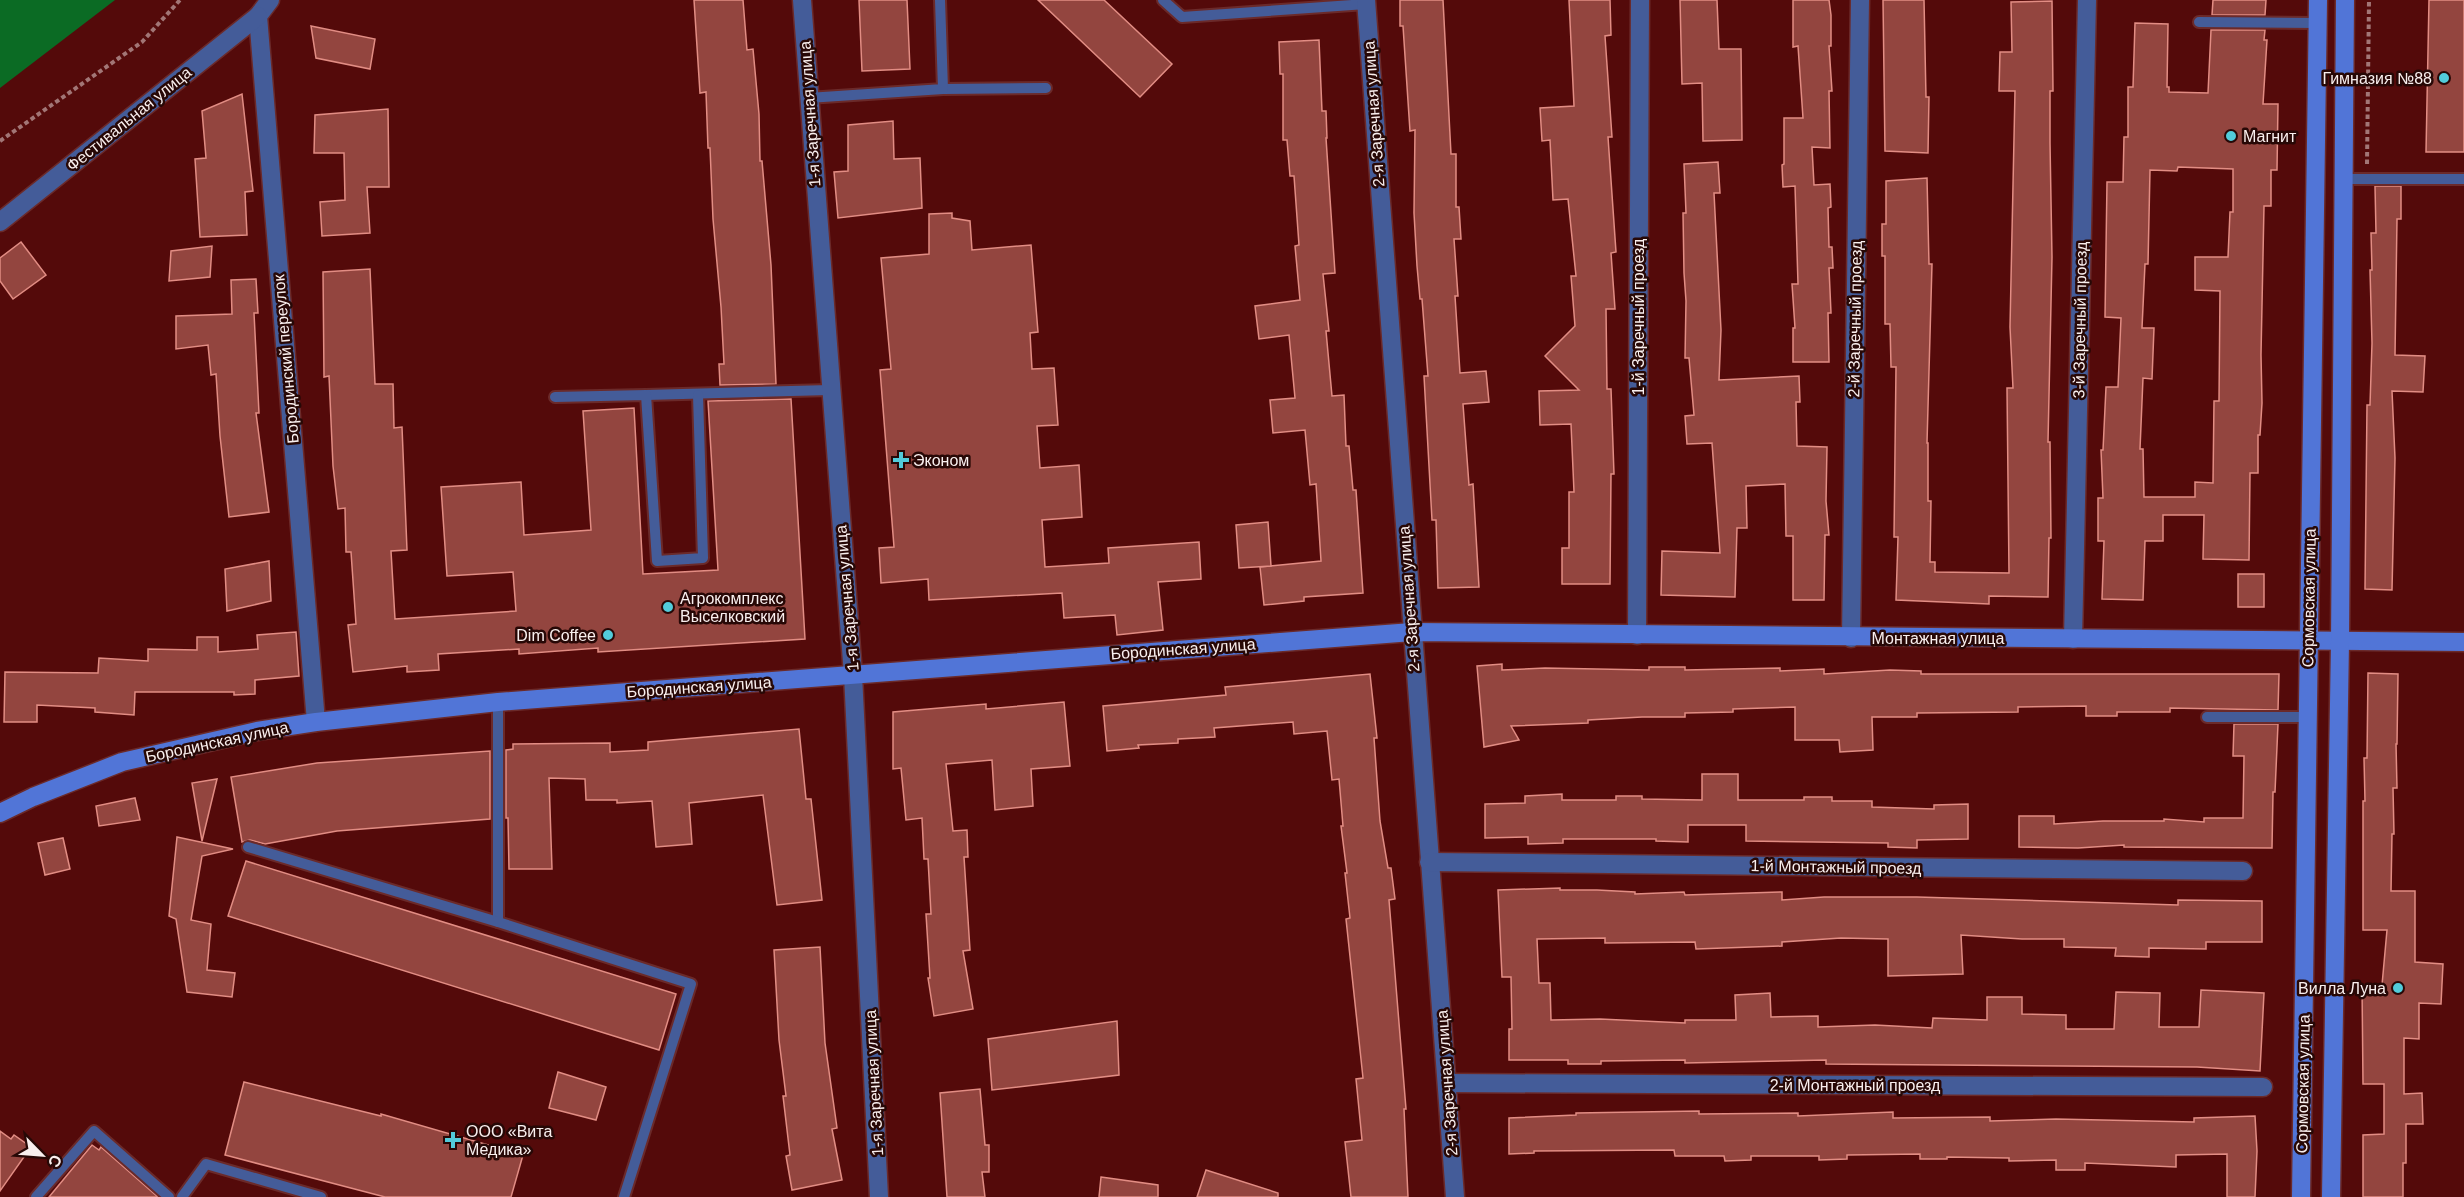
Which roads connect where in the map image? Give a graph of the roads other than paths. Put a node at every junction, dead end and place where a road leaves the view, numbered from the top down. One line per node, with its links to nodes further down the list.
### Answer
1 (270, 0): 11 (street)
2 (802, 0): 16 (street, 1-я Заречная улица)
3 (940, 0): 15 (lane)
4 (1163, 0): 10 (lane)
5 (1640, 0): 25 (street, 1-й Заречный проезд)
6 (1860, 0): 26 (street, 2-й Заречный проезд)
7 (2087, 0): 27 (street, 3-й Заречный проезд)
8 (2318, 0): 13 (main road, Сормовская улица)
9 (2345, 0): 17 (main road, Сормовская улица)
10 (1366, 2): 24 (street, 2-я Заречная улица)
11 (258, 16): 19 (street, Фестивальная улица); 35 (street, Бородинский переулок)
12 (2199, 22): 13 (lane)
13 (2318, 23): 28 (main road, Сормовская улица)
14 (1046, 88): 15 (lane)
15 (943, 89): 16 (lane)
16 (808, 98): 20 (street, 1-я Заречная улица)
17 (2342, 179): 18 (lane); 29 (main road, Сормовская улица)
18 (2464, 179)
19 (0, 222)
20 (830, 390): 21 (lane); 31 (street, 1-я Заречная улица)
21 (698, 394): 22 (lane); 22 (lane)
22 (646, 395): 23 (lane)
23 (555, 397)
24 (1412, 632): 25 (main road, Монтажная улица); 31 (main road, Бородинская улица); 38 (street, 2-я Заречная улица)
25 (1637, 635): 26 (main road, Монтажная улица)
26 (1851, 638): 27 (main road, Монтажная улица)
27 (2073, 639): 28 (main road, Монтажная улица)
28 (2309, 641): 29 (main road, Монтажная улица); 34 (main road, Сормовская улица)
29 (2340, 642): 30 (main road, Монтажная улица); 51 (main road, Сормовская улица)
30 (2464, 642)
31 (853, 675): 32 (main road, Бородинская улица); 48 (street, 1-я Заречная улица)
32 (498, 702): 35 (main road, Бородинская улица); 40 (lane)
33 (2207, 717): 34 (lane)
34 (2308, 717): 50 (main road, Сормовская улица)
35 (315, 722): 36 (main road, Бородинская улица)
36 (0, 813)
37 (248, 847): 40 (lane)
38 (1429, 862): 39 (street, 1-й Монтажный проезд); 41 (street, 2-я Заречная улица)
39 (2243, 871)
40 (498, 922): 47 (lane)
41 (1448, 1083): 42 (street, 2-й Монтажный проезд); 49 (street, 2-я Заречная улица)
42 (2263, 1087)
43 (36, 1197): 44 (lane)
44 (169, 1197)
45 (182, 1197): 46 (lane)
46 (321, 1197)
47 (624, 1197)
48 (879, 1197)
49 (1455, 1197)
50 (2301, 1197)
51 (2331, 1197)

